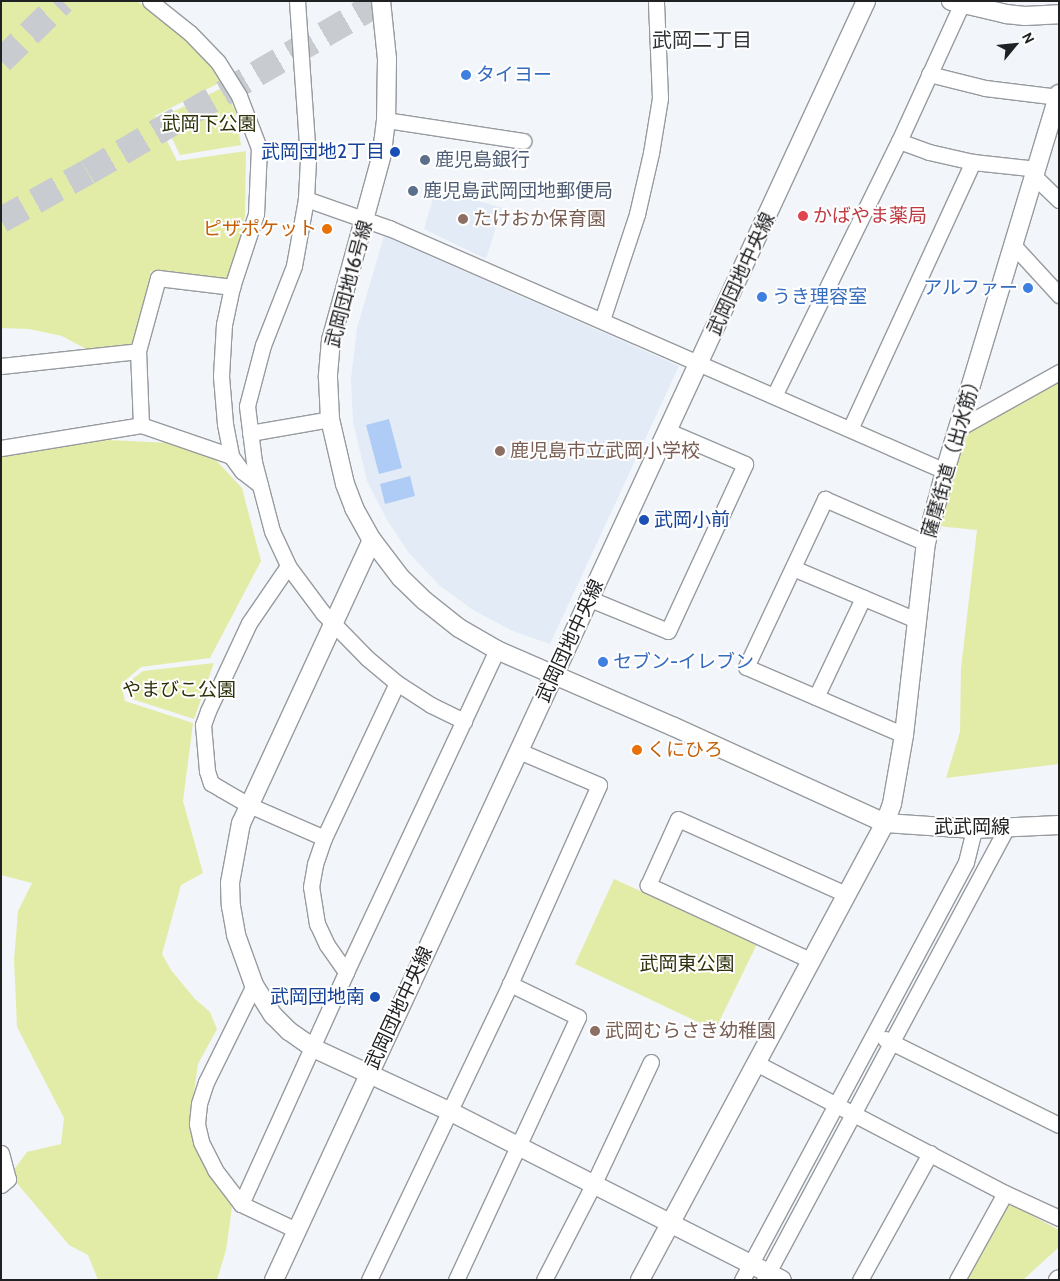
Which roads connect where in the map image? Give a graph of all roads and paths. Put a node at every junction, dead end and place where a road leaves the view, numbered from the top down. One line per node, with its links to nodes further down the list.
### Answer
1 (150, 1): 19 (street)
2 (297, 1): 15 (street)
3 (381, 1): 10 (street, 武岡団地16号線)
4 (656, 1): 21 (street)
5 (866, 1): 23 (street, 武岡団地中央線)
6 (958, 2): 7 (street); 8 (street)
7 (1059, 14)
8 (929, 74): 9 (street); 12 (street)
9 (1058, 100): 14 (street, 薩摩街道（出水筋）)
10 (386, 120): 11 (street); 17 (street, 武岡団地16号線)
11 (523, 140)
12 (899, 141): 13 (street); 26 (street)
13 (973, 162): 14 (street); 30 (street)
14 (1035, 172): 16 (street); 18 (street, 薩摩街道（出水筋）)
15 (306, 199): 17 (street); 32 (street)
16 (1059, 200)
17 (366, 218): 21 (street); 27 (street, 武岡団地16号線)
18 (1014, 246): 20 (street); 29 (street, 薩摩街道（出水筋）)
19 (232, 287): 22 (street); 34 (street)
20 (1059, 294)
21 (602, 320): 23 (street)
22 (138, 351): 24 (street); 28 (street)
23 (700, 364): 26 (street); 31 (street, 武岡団地中央線)
24 (1, 366)
25 (1059, 372): 29 (street)
26 (774, 396): 30 (street)
27 (330, 419): 32 (street); 37 (street, 武岡団地16号線)
28 (141, 425): 33 (street); 34 (street)
29 (959, 428): 35 (street, 薩摩街道（出水筋）)
30 (850, 429): 35 (street)
31 (668, 431): 42 (street, 武岡団地中央線); 42 (street)
32 (250, 433): 36 (street)
33 (1, 448)
34 (231, 456): 36 (street)
35 (945, 471): 38 (street, 薩摩街道（出水筋）)
36 (260, 485): 39 (street)
37 (372, 540): 44 (street); 45 (street, 武岡団地16号線)
38 (926, 543): 40 (street); 43 (street, 薩摩街道（出水筋）)
39 (288, 566): 44 (street); 52 (street)
40 (793, 568): 41 (street); 48 (street)
41 (863, 598): 43 (street); 48 (street)
42 (590, 600): 46 (street, 武岡団地中央線)
43 (916, 620): 50 (street, 薩摩街道（出水筋）)
44 (333, 625): 47 (street); 52 (street)
45 (497, 650): 46 (street, 武岡団地16号線); 49 (street)
46 (554, 675): 51 (street, 武岡団地中央線); 53 (street, 武岡団地16号線)
47 (397, 683): 49 (street); 57 (street)
48 (816, 697): 50 (street)
49 (464, 721): 60 (street)
50 (904, 735): 53 (street, 薩摩街道（出水筋）)
51 (519, 751): 61 (street); 68 (street, 武岡団地中央線)
52 (249, 804): 57 (street); 62 (street)
53 (885, 823): 56 (street, 武武岡線); 58 (street, 薩摩街道（出水筋）)
54 (1059, 825): 55 (street, 武武岡線)
55 (1008, 827): 56 (street, 武武岡線); 64 (street)
56 (974, 829): 63 (street)
57 (324, 838): 60 (street)
58 (846, 894): 59 (street, 薩摩街道（出水筋）); 59 (street)
59 (810, 960): 67 (street, 薩摩街道（出水筋）)
60 (346, 972): 65 (street)
61 (510, 984): 70 (street); 73 (street)
62 (254, 985): 65 (street); 79 (street)
63 (875, 1033): 64 (street); 69 (street)
64 (893, 1042): 71 (street); 72 (street)
65 (313, 1048): 68 (street); 79 (street)
66 (651, 1062): 77 (street)
67 (756, 1063): 69 (street); 81 (street, 薩摩街道（出水筋）)
68 (368, 1073): 70 (street); 82 (street, 武岡団地中央線)
69 (837, 1105): 71 (street); 83 (street)
70 (448, 1111): 73 (street); 86 (street)
71 (853, 1114): 75 (street); 84 (street)
72 (1059, 1124)
73 (517, 1146): 77 (street); 87 (street)
74 (1, 1153): 76 (street)
75 (930, 1153): 78 (street); 91 (street)
76 (1, 1185)
77 (593, 1185): 81 (street); 88 (street)
78 (1004, 1192): 80 (street); 92 (street)
79 (241, 1204): 82 (street)
80 (1059, 1218)
81 (670, 1224): 83 (street); 89 (street, 薩摩街道（出水筋）)
82 (296, 1230): 85 (street, 武岡団地中央線)
83 (750, 1264): 84 (street); 90 (street)
84 (771, 1277)
85 (274, 1280)
86 (369, 1280)
87 (456, 1280)
88 (544, 1280)
89 (640, 1280)
90 (742, 1280)
91 (860, 1280)
92 (957, 1280)

